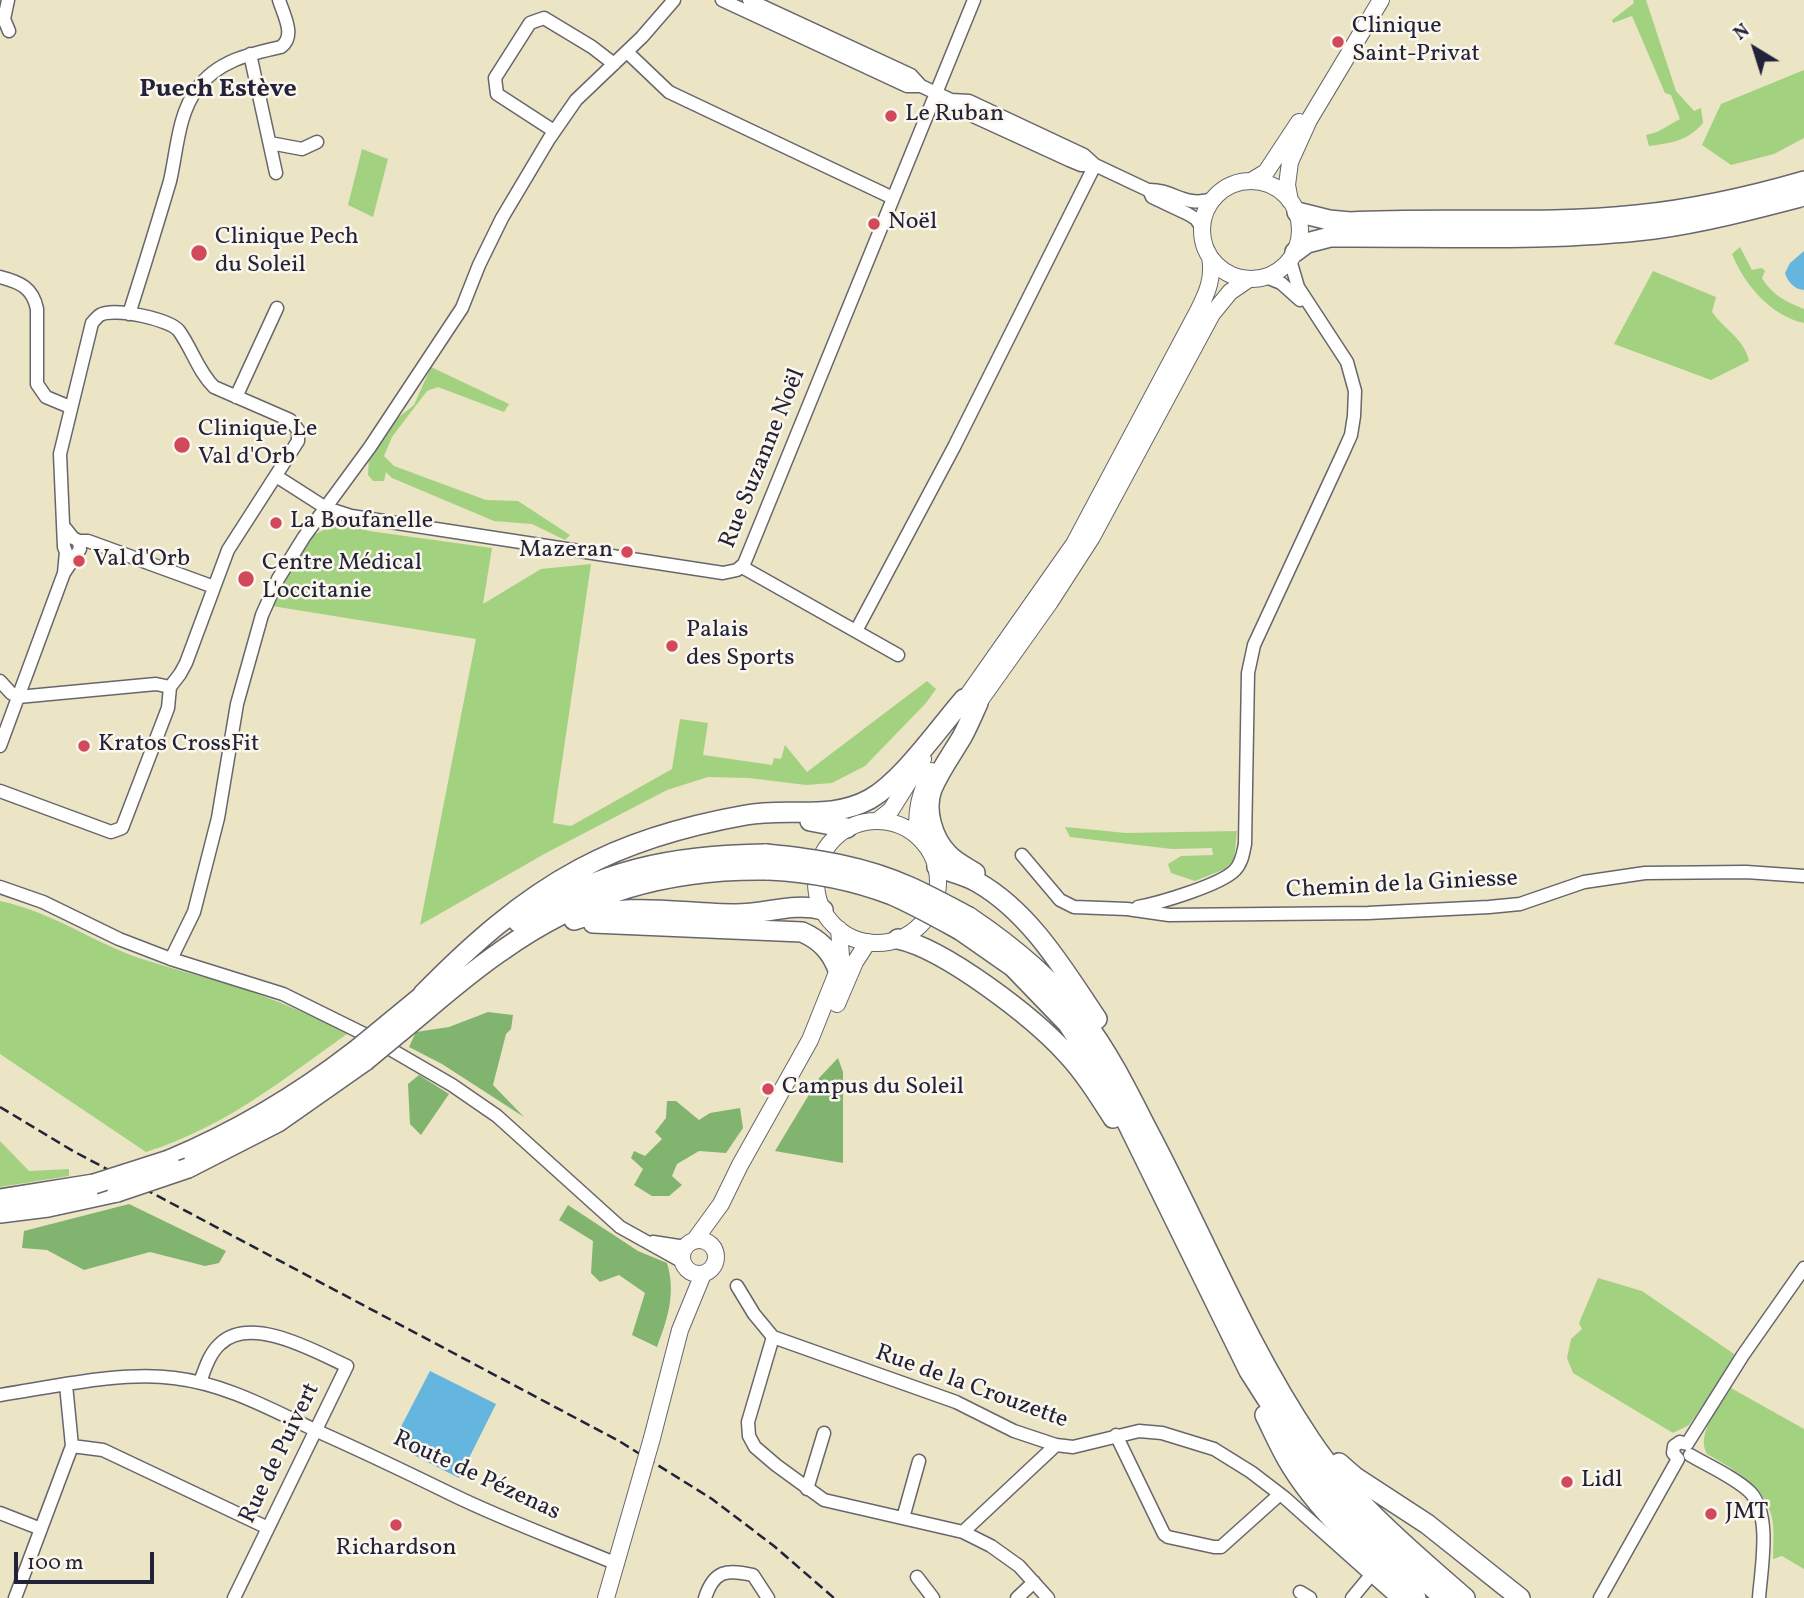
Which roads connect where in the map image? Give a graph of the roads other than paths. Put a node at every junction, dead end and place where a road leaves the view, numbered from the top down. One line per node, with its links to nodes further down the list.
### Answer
1 (8, 0): 11 (street)
2 (279, 0): 13 (street)
3 (674, 0): 10 (street)
4 (685, 0): 10 (street)
5 (722, 0): 15 (street)
6 (748, 0): 15 (street)
7 (974, 0): 16 (street, Rue Suzanne Noël)
8 (1373, 0): 22 (main road)
9 (1381, 0): 28 (main road)
10 (663, 15): 12 (street)
11 (9, 31)
12 (627, 52): 14 (street); 26 (street)
13 (250, 54): 18 (street); 36 (street)
14 (614, 64): 17 (street); 17 (street)
15 (921, 86): 16 (street)
16 (936, 93): 20 (street); 26 (street, Rue Suzanne Noël)
17 (554, 131): 41 (street)
18 (270, 142): 19 (street); 21 (street)
19 (317, 142)
20 (1095, 165): 24 (street); 45 (street)
21 (276, 173)
22 (1251, 181): 27 (main road); 28 (main road)
23 (1804, 181): 28 (highway)
24 (1149, 190): 27 (street); 29 (street)
25 (1804, 196): 30 (highway)
26 (893, 198): 43 (street, Rue Suzanne Noël)
27 (1213, 199): 29 (main road)
28 (1294, 206): 30 (main road)
29 (1202, 228): 31 (main road)
30 (1292, 256): 33 (main road); 37 (street)
31 (1210, 257): 34 (main road); 50 (main road)
32 (0, 277): 39 (street)
33 (1266, 277): 34 (main road); 37 (street)
34 (1248, 279): 50 (main road)
35 (277, 308): 38 (street)
36 (129, 314): 38 (street); 39 (street)
37 (1315, 315): 62 (street)
38 (236, 397): 40 (street)
39 (70, 407): 42 (street)
40 (276, 476): 41 (street, Rue Suzanne Noël); 44 (street)
41 (326, 508): 43 (street, Rue Suzanne Noël); 70 (street)
42 (72, 544): 44 (street); 49 (street)
43 (742, 567): 45 (street)
44 (214, 587): 48 (street)
45 (856, 631): 46 (street)
46 (898, 655)
47 (0, 681): 49 (street)
48 (170, 687): 49 (street); 52 (street)
49 (18, 696): 51 (street)
50 (971, 701): 53 (main road); 54 (highway); 56 (main road); 64 (highway)
51 (0, 746)
52 (0, 791)
53 (877, 821): 55 (main road); 56 (main road)
54 (697, 827): 55 (highway); 72 (highway)
55 (847, 828): 63 (main road)
56 (918, 836): 59 (main road)
57 (1022, 855): 62 (street, Chemin de la Giniesse)
58 (768, 862): 69 (highway); 72 (highway); 78 (highway, bridge)
59 (937, 867): 64 (highway); 67 (main road)
60 (1804, 876): 62 (street, Chemin de la Giniesse)
61 (0, 887): 70 (street)
62 (1127, 909)
63 (823, 910): 65 (highway); 66 (main road)
64 (1022, 918): 78 (highway)
65 (561, 924): 69 (highway); 71 (highway)
66 (839, 929): 68 (main road); 71 (main road)
67 (898, 939): 68 (main road); 78 (highway)
68 (868, 942): 75 (main road)
69 (499, 952): 73 (highway)
70 (171, 959): 81 (street)
71 (838, 970): 75 (main road)
72 (424, 994): 73 (highway)
73 (394, 1028): 74 (highway, bridge)
74 (360, 1056): 76 (highway, bridge); 79 (highway, bridge)
75 (777, 1101): 77 (main road)
76 (0, 1199)
77 (721, 1204): 80 (main road); 81 (main road)
78 (1179, 1208): 84 (highway); 91 (highway)
79 (0, 1213)
80 (712, 1247): 81 (main road); 83 (main road)
81 (686, 1254): 83 (main road); 86 (main road)
82 (1804, 1268): 97 (street)
83 (703, 1274): 86 (main road)
84 (1205, 1280): 120 (highway); 121 (highway)
85 (737, 1286): 87 (street)
86 (680, 1330): 106 (main road, bridge)
87 (773, 1337): 95 (street, Rue de la Crouzette); 99 (street)
88 (200, 1382): 89 (street, Route de Pézenas); 92 (street, Route de Pézenas); 92 (street, Rue de Puivert)
89 (66, 1385): 90 (street, Route de Pézenas); 96 (street)
90 (0, 1395)
91 (1289, 1404): 122 (highway); 123 (highway)
92 (316, 1430): 103 (street, Rue de Puivert); 106 (street, Route de Pézenas)
93 (824, 1433): 99 (street)
94 (1116, 1435): 95 (street, Rue de la Crouzette); 100 (street, Rue de la Crouzette); 100 (street)
95 (1056, 1445): 105 (street)
96 (72, 1446): 103 (street); 104 (street)
97 (1685, 1452): 124 (street); 125 (street)
98 (919, 1461): 102 (street)
99 (807, 1489): 102 (street)
100 (1279, 1494): 107 (street, Rue de la Crouzette)
101 (0, 1513): 104 (street)
102 (903, 1518): 105 (street)
103 (268, 1528): 110 (street, Rue de Puivert)
104 (41, 1529): 111 (street)
105 (963, 1532): 109 (street)
106 (617, 1564): 112 (main road)
107 (1371, 1575): 118 (street); 119 (street, Rue de la Crouzette)
108 (917, 1577): 115 (street)
109 (1034, 1582): 116 (street); 117 (street)
110 (236, 1597)
111 (15, 1598)
112 (606, 1598)
113 (705, 1598): 114 (street)
114 (768, 1598)
115 (933, 1598)
116 (1017, 1598)
117 (1048, 1598)
118 (1352, 1598)
119 (1397, 1598)
120 (1416, 1598)
121 (1444, 1598)
122 (1465, 1598)
123 (1520, 1598)
124 (1600, 1598)
125 (1759, 1598)

